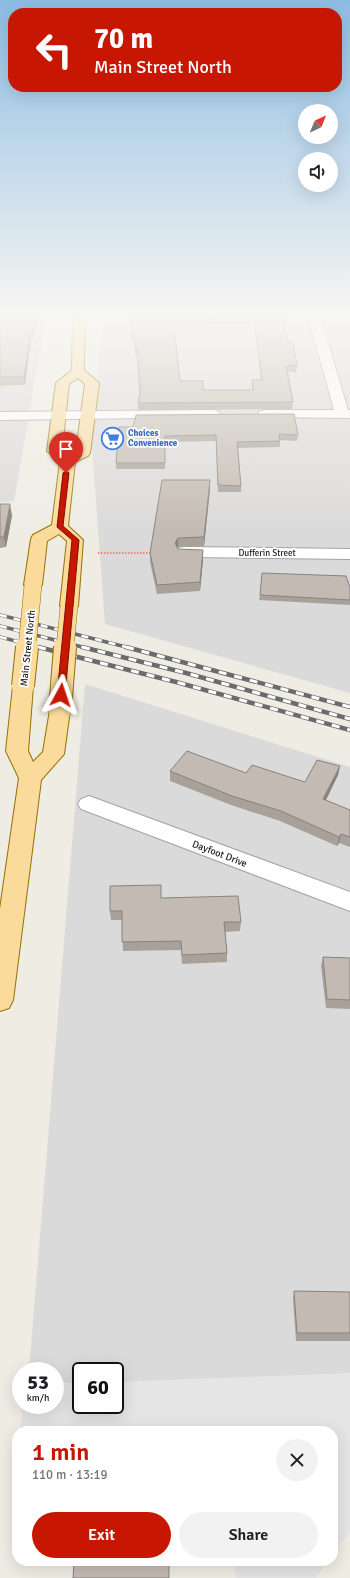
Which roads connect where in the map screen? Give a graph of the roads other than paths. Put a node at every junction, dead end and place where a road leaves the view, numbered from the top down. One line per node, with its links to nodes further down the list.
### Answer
1 (63, 386): 7 (main road)
2 (92, 386): 8 (main road)
3 (337, 386): 6 (street)
4 (225, 414): 8 (street)
5 (248, 414): 6 (street)
6 (346, 414)
7 (58, 415): 8 (street); 9 (street); 10 (main road)
8 (88, 415): 10 (main road)
9 (0, 416)
10 (68, 460): 11 (main road)
11 (60, 527): 14 (main road, Main Street North, bridge); 14 (main road, bridge)
12 (184, 552): 13 (street, Dufferin Street)
13 (350, 554)
14 (30, 778): 17 (main road)
15 (89, 804): 16 (street, Dayfoot Drive)
16 (350, 902)
17 (0, 1000)

